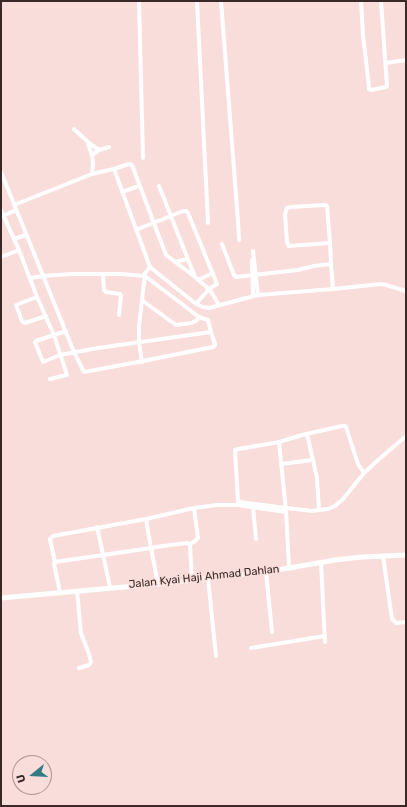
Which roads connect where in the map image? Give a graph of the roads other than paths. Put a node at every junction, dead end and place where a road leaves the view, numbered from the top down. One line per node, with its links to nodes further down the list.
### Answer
1 (139, 1): 13 (street)
2 (197, 1): 25 (street)
3 (220, 1): 29 (street)
4 (361, 1): 7 (street)
5 (381, 1): 7 (street)
6 (406, 60): 7 (street)
7 (386, 63)
8 (74, 129): 9 (street)
9 (89, 143): 11 (street); 12 (street)
10 (109, 147): 11 (street)
11 (99, 150): 12 (street)
12 (92, 155): 16 (street)
13 (142, 158)
14 (114, 169): 16 (street); 17 (street); 19 (street)
15 (1, 172): 20 (street)
16 (92, 174): 20 (street)
17 (139, 186): 19 (street); 24 (street)
18 (159, 186): 23 (street)
19 (122, 192): 26 (street)
20 (14, 205): 21 (street)
21 (16, 210): 22 (street); 27 (street)
22 (2, 213): 28 (street)
23 (171, 215): 24 (street); 35 (street); 39 (street)
24 (153, 223): 26 (street); 36 (street)
25 (208, 223)
26 (136, 230): 38 (street)
27 (26, 235): 28 (street); 42 (street)
28 (14, 240): 32 (street)
29 (239, 240)
30 (330, 243): 30 (street); 37 (street)
31 (222, 244): 41 (street)
32 (19, 250): 34 (street); 43 (street)
33 (252, 250): 41 (street)
34 (1, 257)
35 (187, 259): 36 (street); 44 (street)
36 (175, 262): 44 (street)
37 (331, 264): 41 (street); 45 (street)
38 (147, 271): 40 (street); 50 (street); 51 (street); 55 (street)
39 (212, 273): 44 (street); 46 (street)
40 (103, 274): 42 (street); 53 (street)
41 (254, 275): 48 (street)
42 (43, 276): 43 (street); 56 (street)
43 (30, 278): 49 (street)
44 (196, 278): 46 (street)
45 (333, 289): 47 (street); 48 (street)
46 (209, 290): 51 (street); 52 (street)
47 (406, 291)
48 (256, 295): 52 (street)
49 (37, 296): 54 (street); 54 (street)
50 (142, 300): 55 (street); 59 (street)
51 (196, 304): 52 (street)
52 (219, 305)
53 (119, 315)
54 (46, 316): 58 (street)
55 (198, 317): 57 (street)
56 (66, 331): 58 (street); 60 (street)
57 (211, 332): 59 (street); 62 (street)
58 (54, 335): 61 (street); 61 (street)
59 (139, 343): 60 (street); 62 (street)
60 (74, 352): 61 (street); 62 (street)
61 (60, 355): 63 (street)
62 (142, 362)
63 (50, 379)
64 (307, 434): 66 (street); 67 (street); 69 (street)
65 (406, 436): 69 (street)
66 (279, 442): 68 (street); 70 (street)
67 (313, 460): 68 (street); 74 (street)
68 (281, 464): 73 (street)
69 (364, 473): 74 (street)
70 (238, 504): 71 (street); 72 (street); 73 (street)
71 (194, 508): 75 (street); 78 (street)
72 (254, 508): 73 (street); 77 (street)
73 (286, 510): 74 (street); 85 (street)
74 (319, 510)
75 (146, 519): 76 (street); 79 (street)
76 (97, 527): 80 (street); 83 (street)
77 (256, 539)
78 (190, 544): 79 (street); 87 (street)
79 (151, 548): 80 (street); 89 (street)
80 (103, 555): 83 (street); 90 (street)
81 (406, 555): 82 (street, Jalan Kyai Haji Ahmad Dahlan)
82 (384, 556): 84 (street, Jalan Kyai Haji Ahmad Dahlan); 94 (street)
83 (55, 562): 92 (street)
84 (321, 562): 85 (street, Jalan Kyai Haji Ahmad Dahlan); 96 (street)
85 (289, 564): 86 (street, Jalan Kyai Haji Ahmad Dahlan)
86 (266, 572): 88 (street, Jalan Kyai Haji Ahmad Dahlan); 95 (street)
87 (192, 578): 88 (street, Jalan Kyai Haji Ahmad Dahlan); 89 (street, Jalan Kyai Haji Ahmad Dahlan)
88 (208, 578): 99 (street)
89 (158, 581): 90 (street, Jalan Kyai Haji Ahmad Dahlan)
90 (109, 585): 91 (street, Jalan Kyai Haji Ahmad Dahlan)
91 (76, 591): 92 (street, Jalan Kyai Haji Ahmad Dahlan); 100 (street)
92 (60, 592): 93 (street, Jalan Kyai Haji Ahmad Dahlan)
93 (1, 598)
94 (406, 622)
95 (272, 632)
96 (325, 636): 97 (street); 98 (street)
97 (325, 642)
98 (251, 648)
99 (216, 656)
100 (79, 668)

